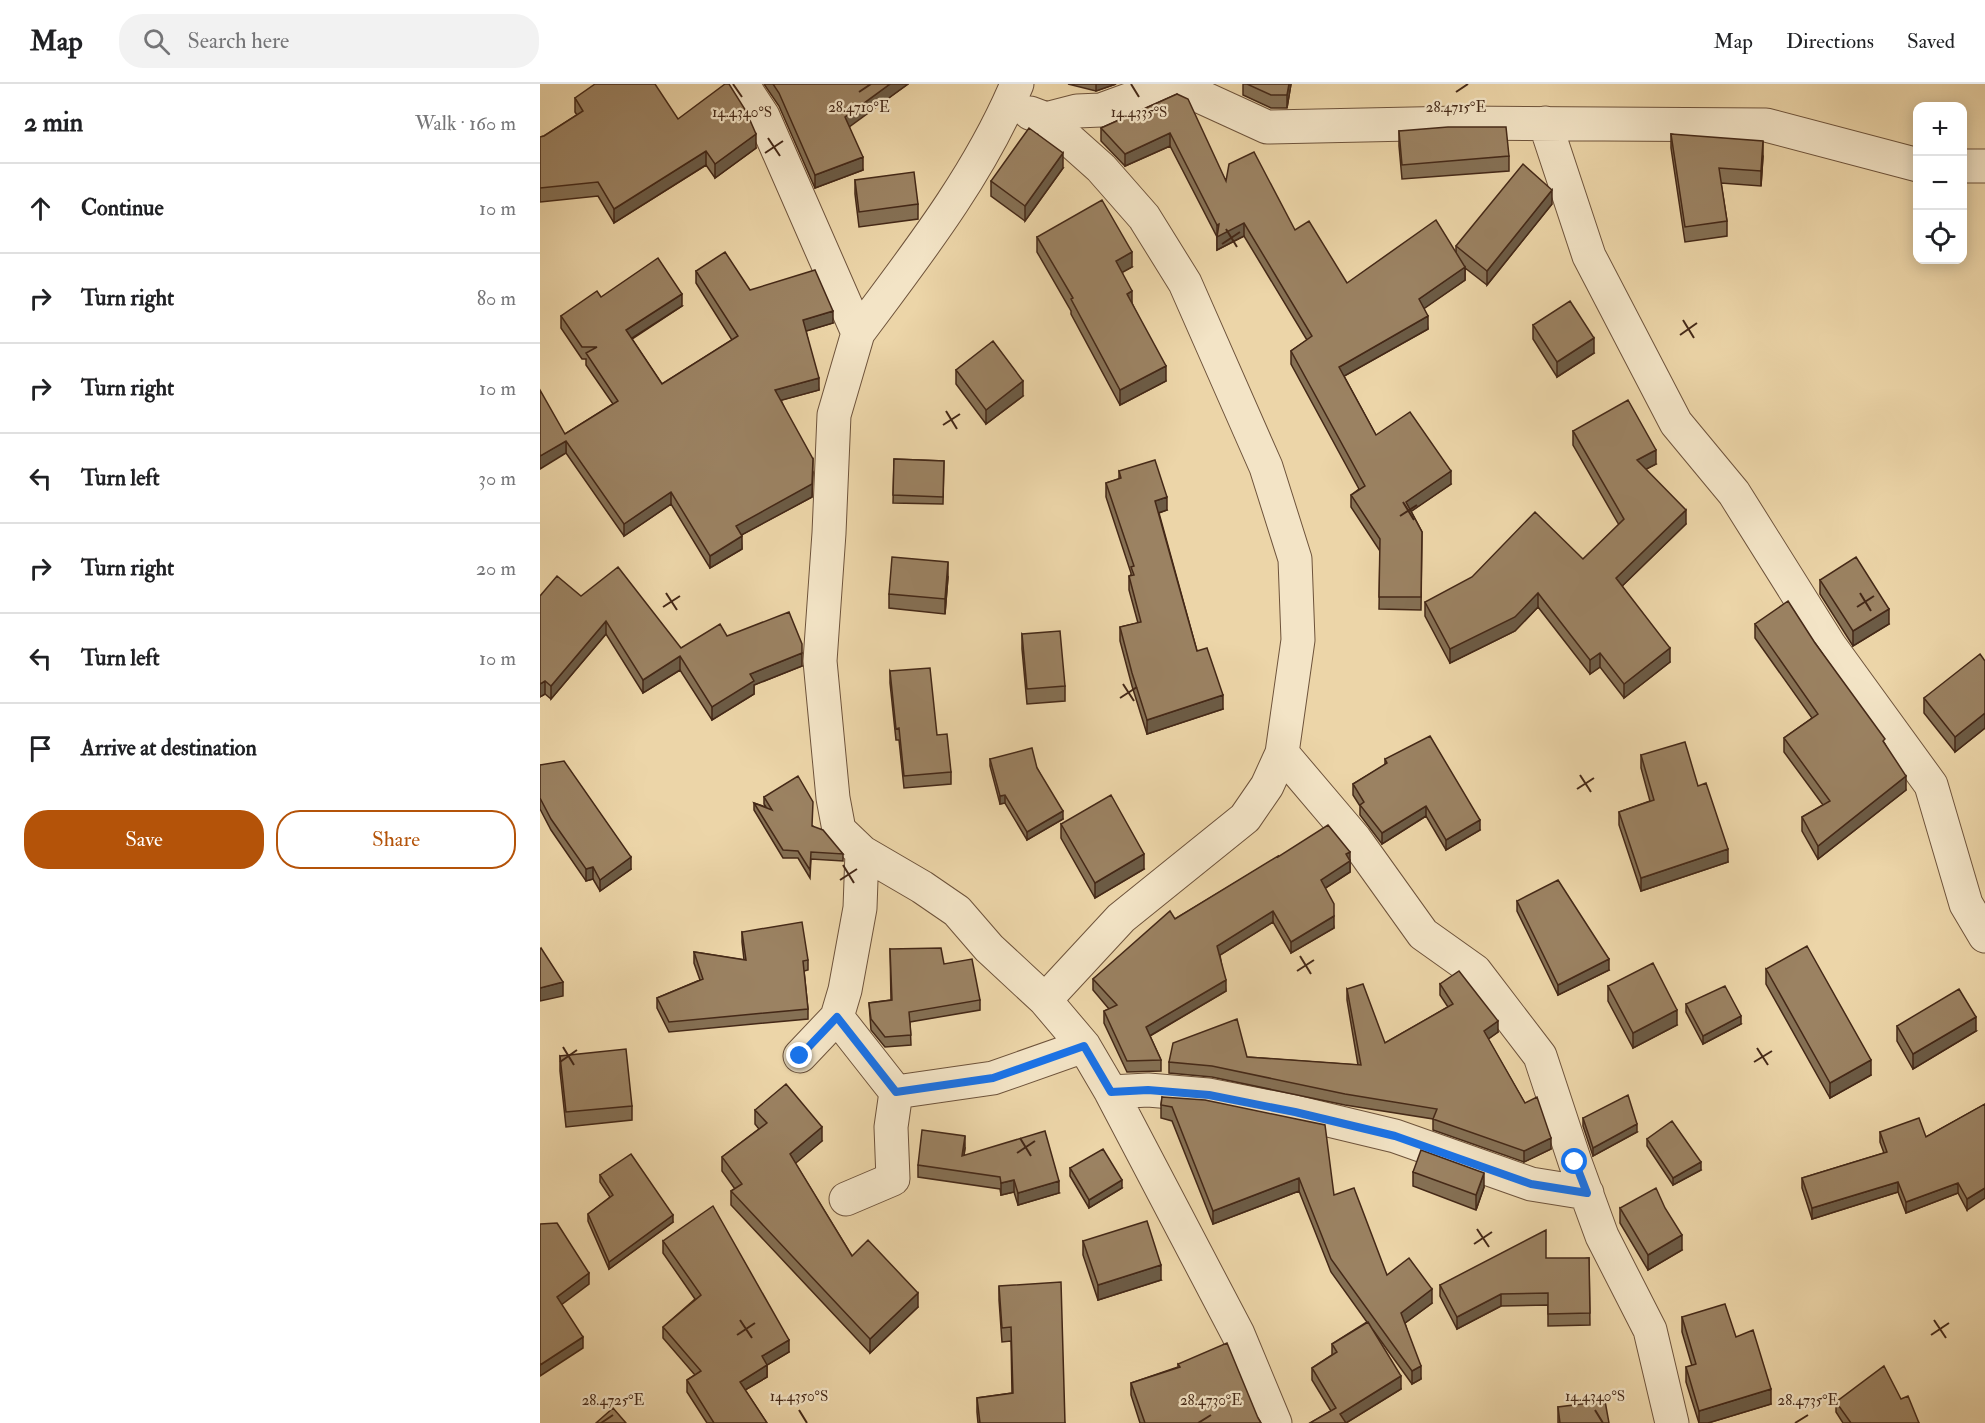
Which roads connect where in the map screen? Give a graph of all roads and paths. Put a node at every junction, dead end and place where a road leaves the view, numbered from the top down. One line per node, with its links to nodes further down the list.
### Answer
1 (742, 84): 9 (street)
2 (1172, 84): 4 (street); 5 (street)
3 (1013, 94): 4 (street); 9 (street)
4 (1046, 119): 10 (street)
5 (1545, 123): 6 (street); 12 (street)
6 (1913, 164)
7 (1967, 166): 8 (street)
8 (1985, 166)
9 (858, 333): 11 (street)
10 (1282, 753): 13 (street); 19 (street)
11 (862, 852): 13 (street); 14 (street)
12 (1985, 936)
13 (1045, 1000): 15 (street)
14 (837, 1017): 16 (street); 17 (street)
15 (1084, 1046): 17 (street); 18 (street)
16 (800, 1056)
17 (896, 1092): 20 (street)
18 (1111, 1092): 19 (street); 21 (street)
19 (1587, 1193): 22 (street)
20 (846, 1199)
21 (1275, 1423)
22 (1672, 1423)

